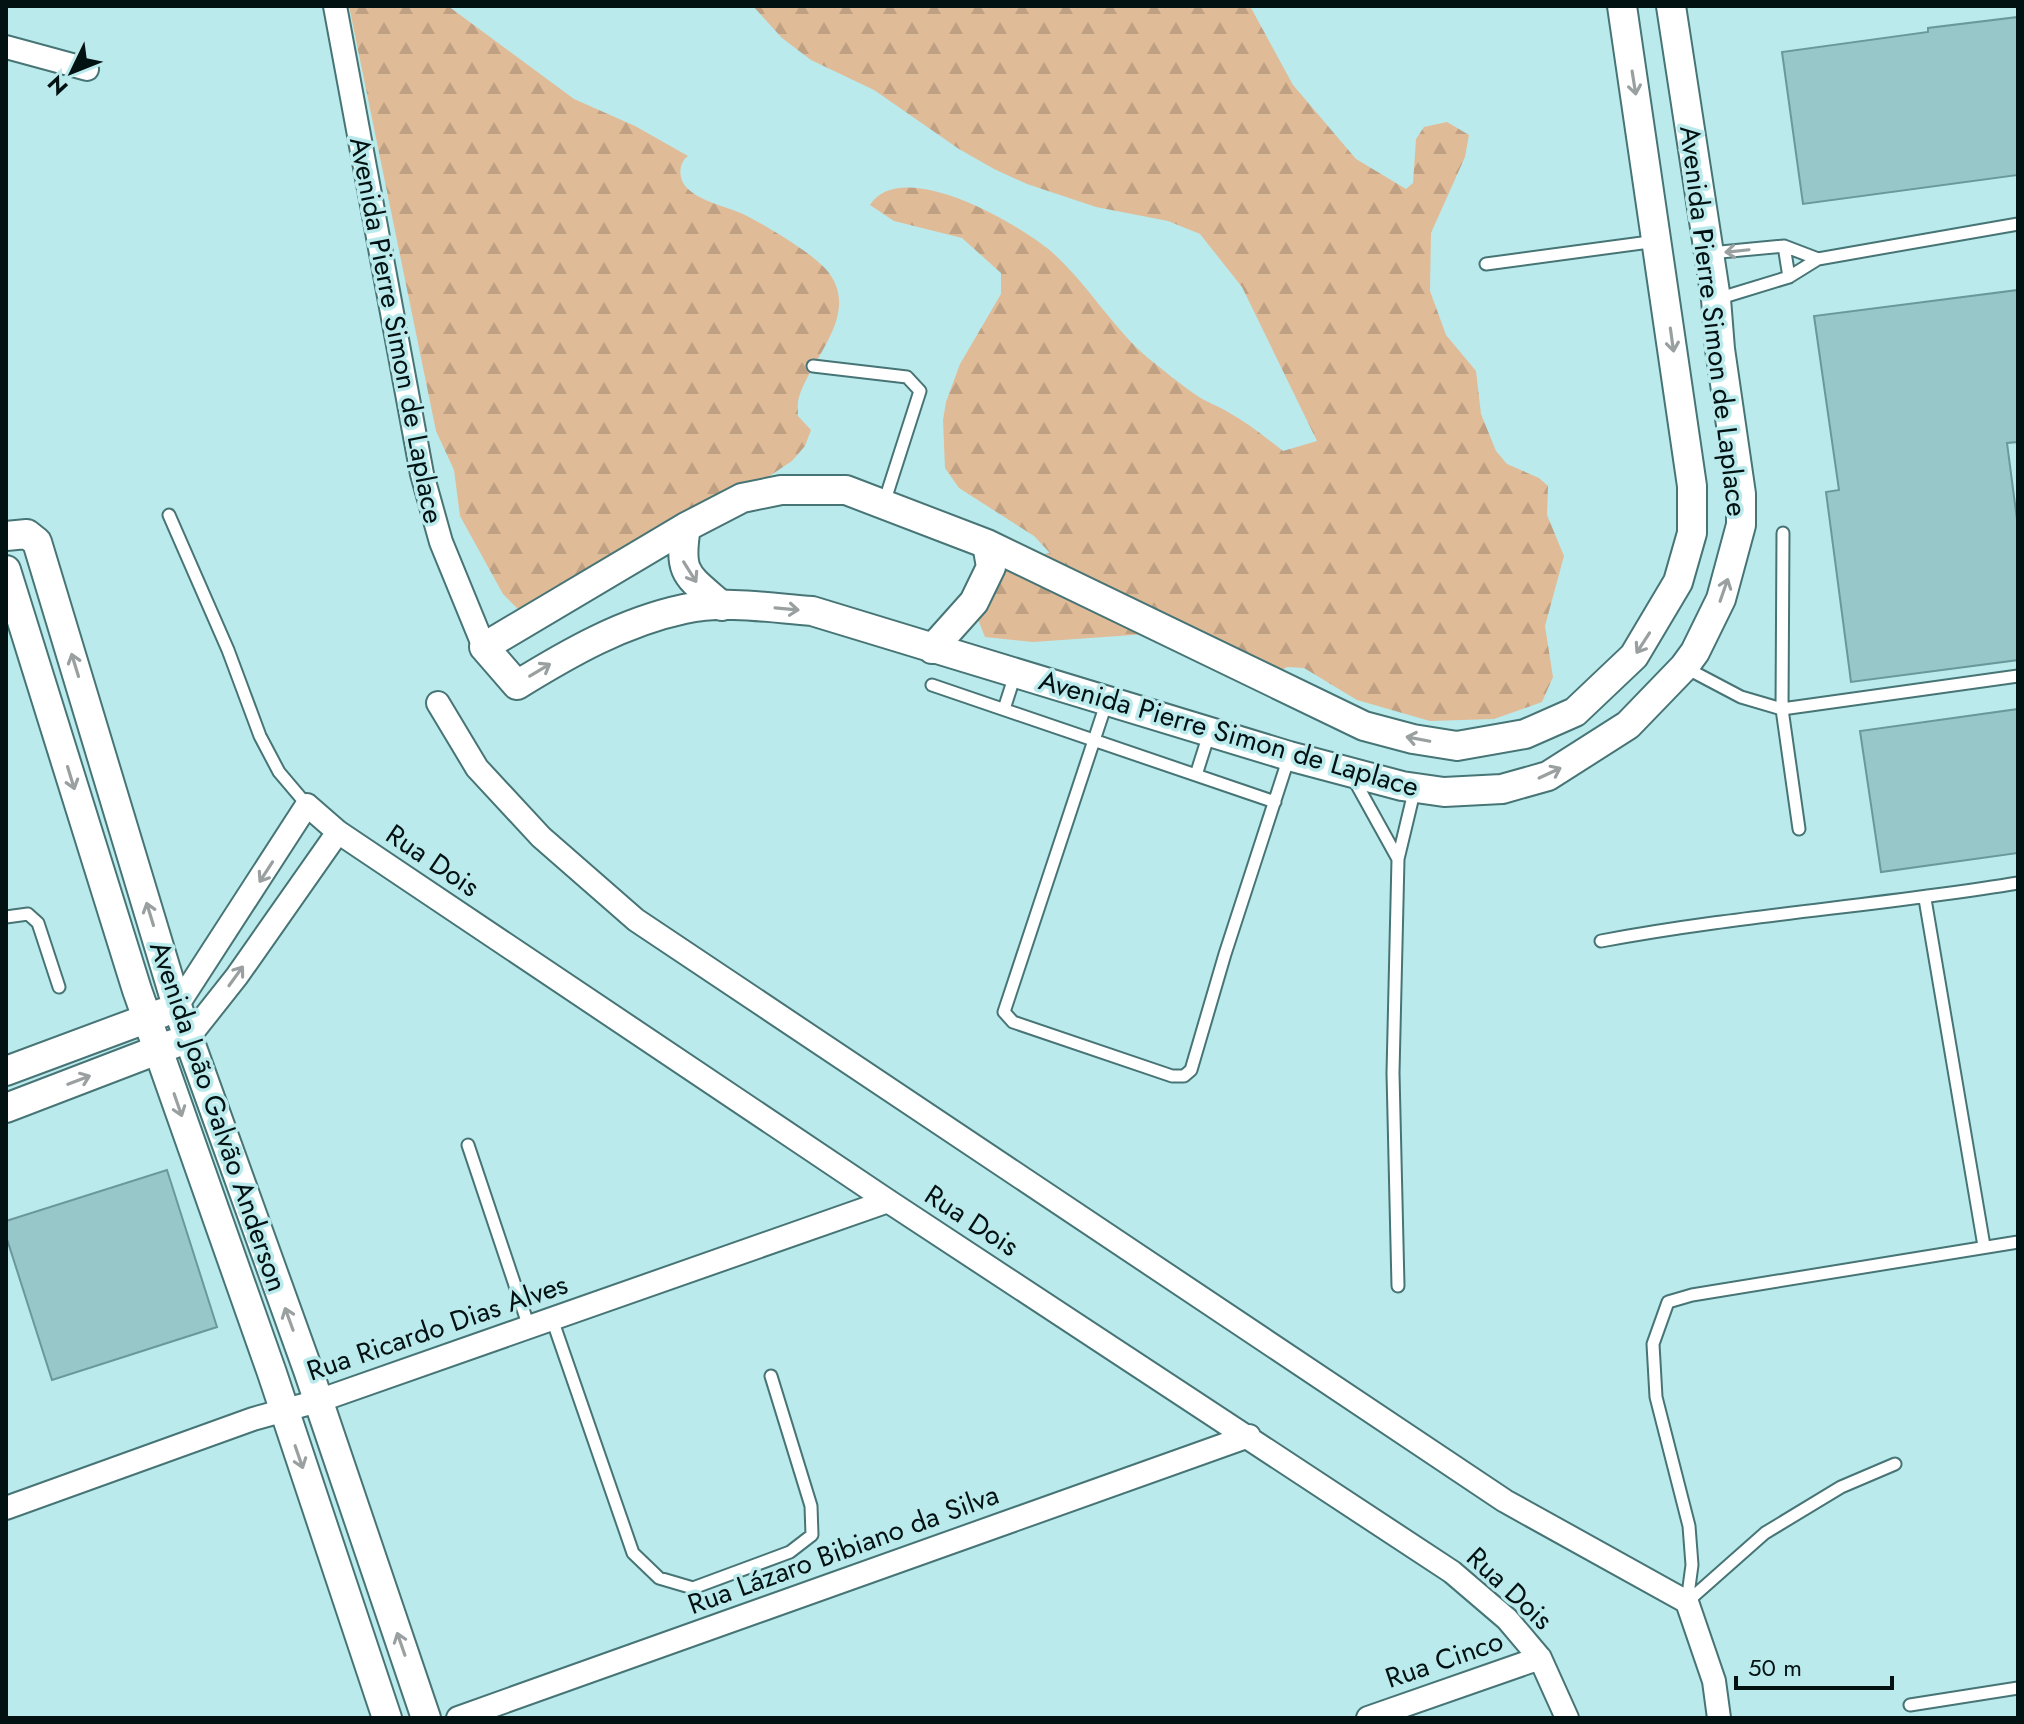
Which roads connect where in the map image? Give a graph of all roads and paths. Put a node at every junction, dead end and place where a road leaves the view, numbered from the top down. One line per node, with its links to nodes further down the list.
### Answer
1 (335, 6): 23 (street, Avenida Pierre Simon de Laplace)
2 (1622, 6): 7 (street, Avenida Pierre Simon de Laplace, one-way to 7)
3 (1671, 6): 9 (street, Avenida Pierre Simon de Laplace)
4 (6, 47): 5 (street)
5 (87, 69)
6 (2018, 224): 10 (lane)
7 (1657, 241): 11 (lane); 35 (street, Avenida Pierre Simon de Laplace, one-way to 35)
8 (1784, 246): 9 (lane, one-way to 9); 10 (lane); 12 (lane)
9 (1710, 253): 13 (street, Avenida Pierre Simon de Laplace)
10 (1818, 259): 12 (lane)
11 (1486, 264)
12 (1789, 277): 13 (lane)
13 (1716, 299): 25 (street, Avenida Pierre Simon de Laplace, one-way to 13)
14 (813, 366): 15 (lane)
15 (884, 503): 17 (street, Avenida Pierre Simon de Laplace); 20 (street, Avenida Pierre Simon de Laplace)
16 (169, 515): 42 (lane)
17 (686, 527): 22 (street, one-way to 22); 23 (street, Avenida Pierre Simon de Laplace)
18 (1783, 533): 32 (lane)
19 (6, 536): 51 (street, Avenida João Galvão Anderson, one-way to 19)
20 (987, 544): 24 (street); 35 (street, Avenida Pierre Simon de Laplace, one-way to 20)
21 (6, 570): 52 (street, Avenida João Galvão Anderson, one-way to 52)
22 (722, 606): 23 (street, Avenida Pierre Simon de Laplace, one-way to 22); 24 (street, Avenida Pierre Simon de Laplace, one-way to 24)
23 (484, 647)
24 (932, 649): 26 (street, Avenida Pierre Simon de Laplace)
25 (1684, 667): 32 (lane); 40 (street, Avenida Pierre Simon de Laplace, one-way to 25)
26 (1016, 673): 29 (street, Avenida Pierre Simon de Laplace); 31 (lane)
27 (2018, 676): 32 (lane)
28 (932, 685): 31 (lane)
29 (1107, 700): 33 (street, Avenida Pierre Simon de Laplace); 34 (lane)
30 (438, 703): 70 (street)
31 (1004, 709): 34 (lane)
32 (1782, 709): 43 (lane)
33 (1210, 731): 36 (street, Avenida Pierre Simon de Laplace); 38 (lane)
34 (1095, 740): 38 (lane); 41 (lane)
35 (1489, 742): 40 (street)
36 (1289, 756): 37 (street, Avenida Pierre Simon de Laplace); 41 (lane)
37 (1350, 772): 39 (street, Avenida Pierre Simon de Laplace); 45 (lane)
38 (1196, 775): 41 (lane)
39 (1415, 788): 40 (street, Avenida Pierre Simon de Laplace); 45 (lane)
40 (1502, 789)
41 (1275, 802)
42 (307, 805): 44 (street, Rua Dois); 51 (street, one-way to 51)
43 (1799, 829)
44 (338, 832): 53 (street, one-way to 44); 58 (street, Rua Dois)
45 (1398, 859): 61 (lane)
46 (2018, 883): 47 (lane)
47 (1925, 899): 49 (lane); 60 (lane)
48 (6, 917): 50 (lane)
49 (1601, 941)
50 (59, 987)
51 (177, 1006): 52 (street); 53 (street, Avenida João Galvão Anderson)
52 (148, 1020): 54 (street, Avenida João Galvão Anderson); 55 (street)
53 (188, 1038): 54 (street); 65 (street, Avenida João Galvão Anderson, one-way to 53)
54 (158, 1050): 56 (street, one-way to 54); 66 (street, Avenida João Galvão Anderson, one-way to 66)
55 (6, 1071)
56 (6, 1108)
57 (468, 1145): 63 (lane)
58 (888, 1201): 62 (street, Rua Ricardo Dias Alves); 67 (street, Rua Dois)
59 (2018, 1242): 60 (lane)
60 (1984, 1246): 70 (lane)
61 (1398, 1286)
62 (552, 1319): 63 (street, Rua Ricardo Dias Alves); 64 (lane)
63 (529, 1327): 65 (street, Rua Ricardo Dias Alves)
64 (771, 1376)
65 (318, 1401): 66 (street, Rua Ricardo Dias Alves); 75 (street, Avenida João Galvão Anderson, one-way to 65)
66 (284, 1410): 69 (street, Rua Ricardo Dias Alves); 74 (street, Avenida João Galvão Anderson, one-way to 74)
67 (1249, 1436): 71 (street, Rua Dois); 76 (street, Rua Lázaro Bibiano da Silva)
68 (1895, 1464): 70 (lane)
69 (6, 1508)
70 (1687, 1602): 79 (street)
71 (1540, 1658): 77 (street, Rua Cinco); 78 (street, Rua Dois)
72 (2018, 1688): 73 (lane)
73 (1910, 1705)
74 (387, 1718)
75 (426, 1718)
76 (458, 1718)
77 (1368, 1718)
78 (1567, 1718)
79 (1719, 1718)

